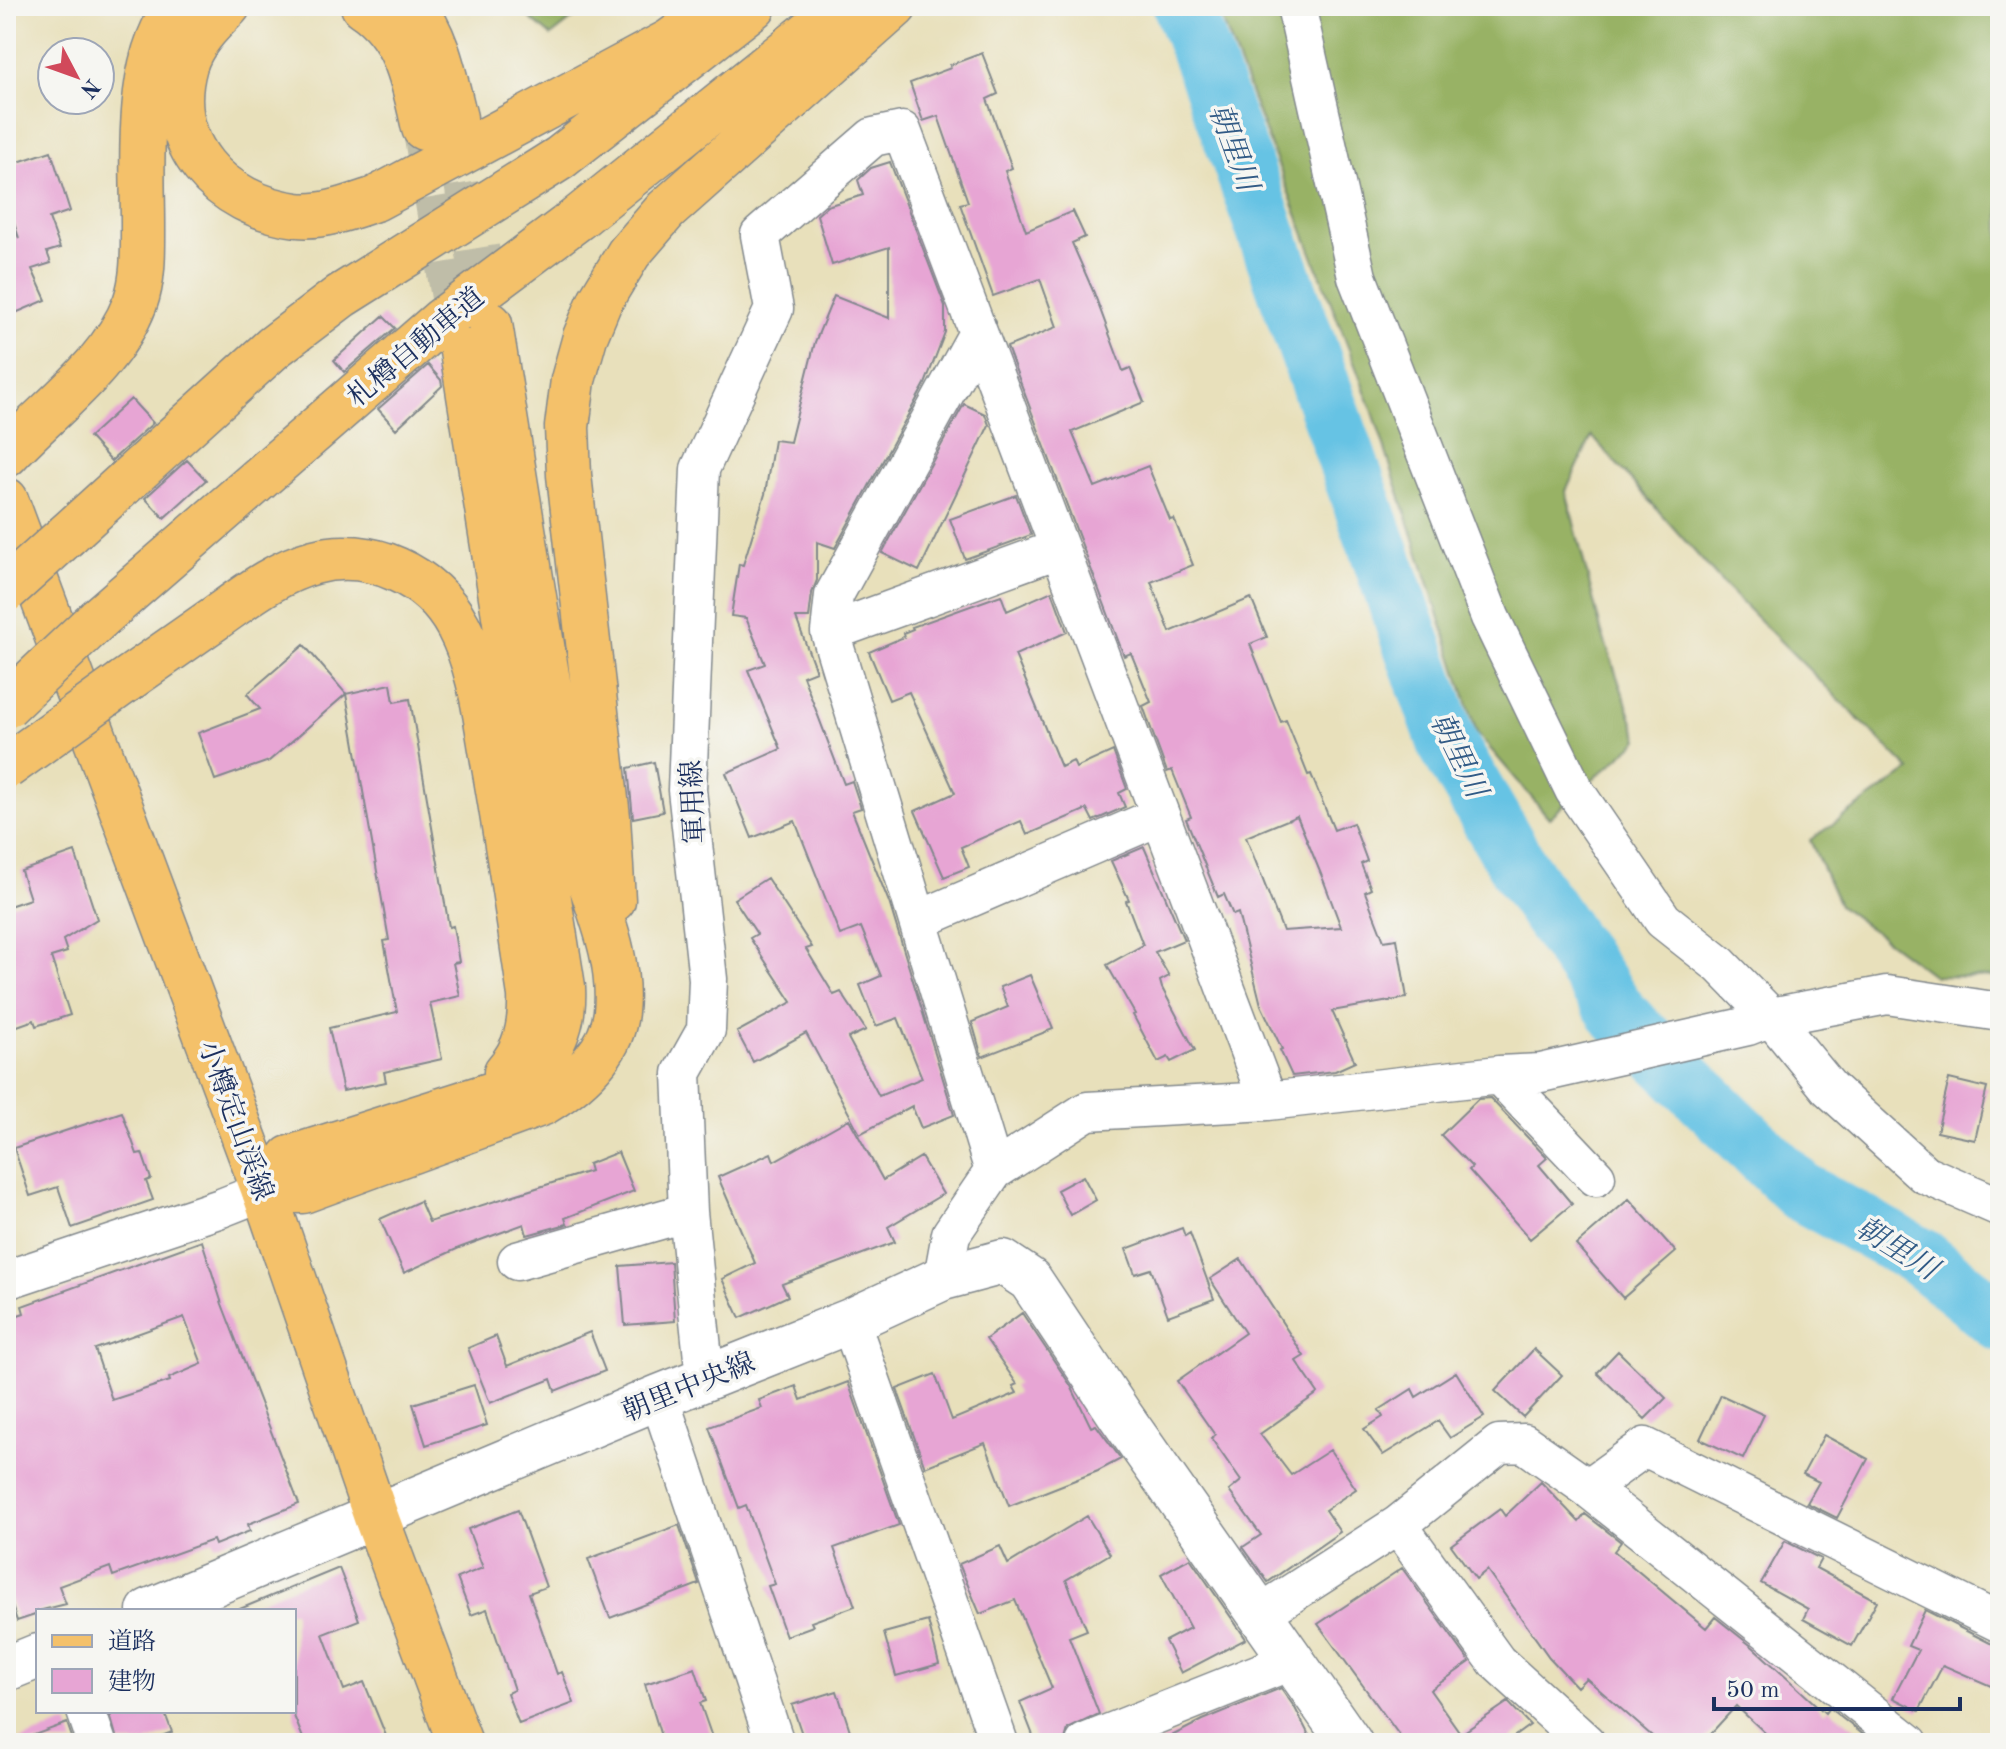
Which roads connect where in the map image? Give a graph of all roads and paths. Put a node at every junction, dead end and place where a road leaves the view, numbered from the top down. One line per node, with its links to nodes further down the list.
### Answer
1 (179, 6): 11 (main road)
2 (228, 6): 5 (main road)
3 (363, 6): 4 (main road)
4 (413, 6)
5 (736, 6)
6 (754, 6): 14 (main road, bridge)
7 (842, 6): 16 (main road, 札樽自動車道, bridge)
8 (895, 6): 20 (main road)
9 (1296, 6): 22 (street)
10 (977, 335): 13 (street); 15 (street); 30 (street, 軍用線)
11 (18, 442)
12 (6, 500): 28 (main road, 小樽定山渓線)
13 (1058, 549): 15 (street); 18 (street)
14 (6, 590)
15 (830, 632): 19 (street)
16 (6, 706)
17 (6, 767): 25 (main road, bridge)
18 (1160, 816): 19 (street); 24 (street)
19 (919, 920): 26 (street)
20 (616, 964): 25 (main road); 28 (main road)
21 (2000, 1012): 22 (street)
22 (1760, 1022): 23 (street); 29 (street)
23 (1499, 1075): 24 (street); 27 (street)
24 (1268, 1101): 26 (street)
25 (463, 1104): 28 (main road)
26 (994, 1171): 32 (street)
27 (1596, 1177)
28 (264, 1191): 33 (street); 38 (main road, 小樽定山渓線)
29 (2000, 1207)
30 (688, 1212): 31 (street); 35 (street, 軍用線)
31 (517, 1261)
32 (943, 1278): 34 (street, 朝里中央線); 41 (street, 朝里中央線)
33 (6, 1280)
34 (850, 1321): 35 (street, 朝里中央線); 51 (street)
35 (705, 1378): 36 (street, 朝里中央線)
36 (659, 1397): 38 (street, 朝里中央線); 50 (street)
37 (1588, 1488): 39 (street); 42 (street); 55 (street)
38 (376, 1517): 40 (street, 朝里中央線); 49 (main road, 小樽定山渓線)
39 (1398, 1525): 41 (street); 54 (street)
40 (154, 1609)
41 (1260, 1614): 44 (street)
42 (2000, 1623)
43 (36, 1657): 45 (street)
44 (1293, 1660): 47 (street); 53 (street)
45 (6, 1669)
46 (87, 1713): 48 (street)
47 (1161, 1729): 52 (street)
48 (97, 1743)
49 (460, 1743)
50 (775, 1743)
51 (999, 1743)
52 (1085, 1743)
53 (1350, 1743)
54 (1586, 1743)
55 (1909, 1743)

